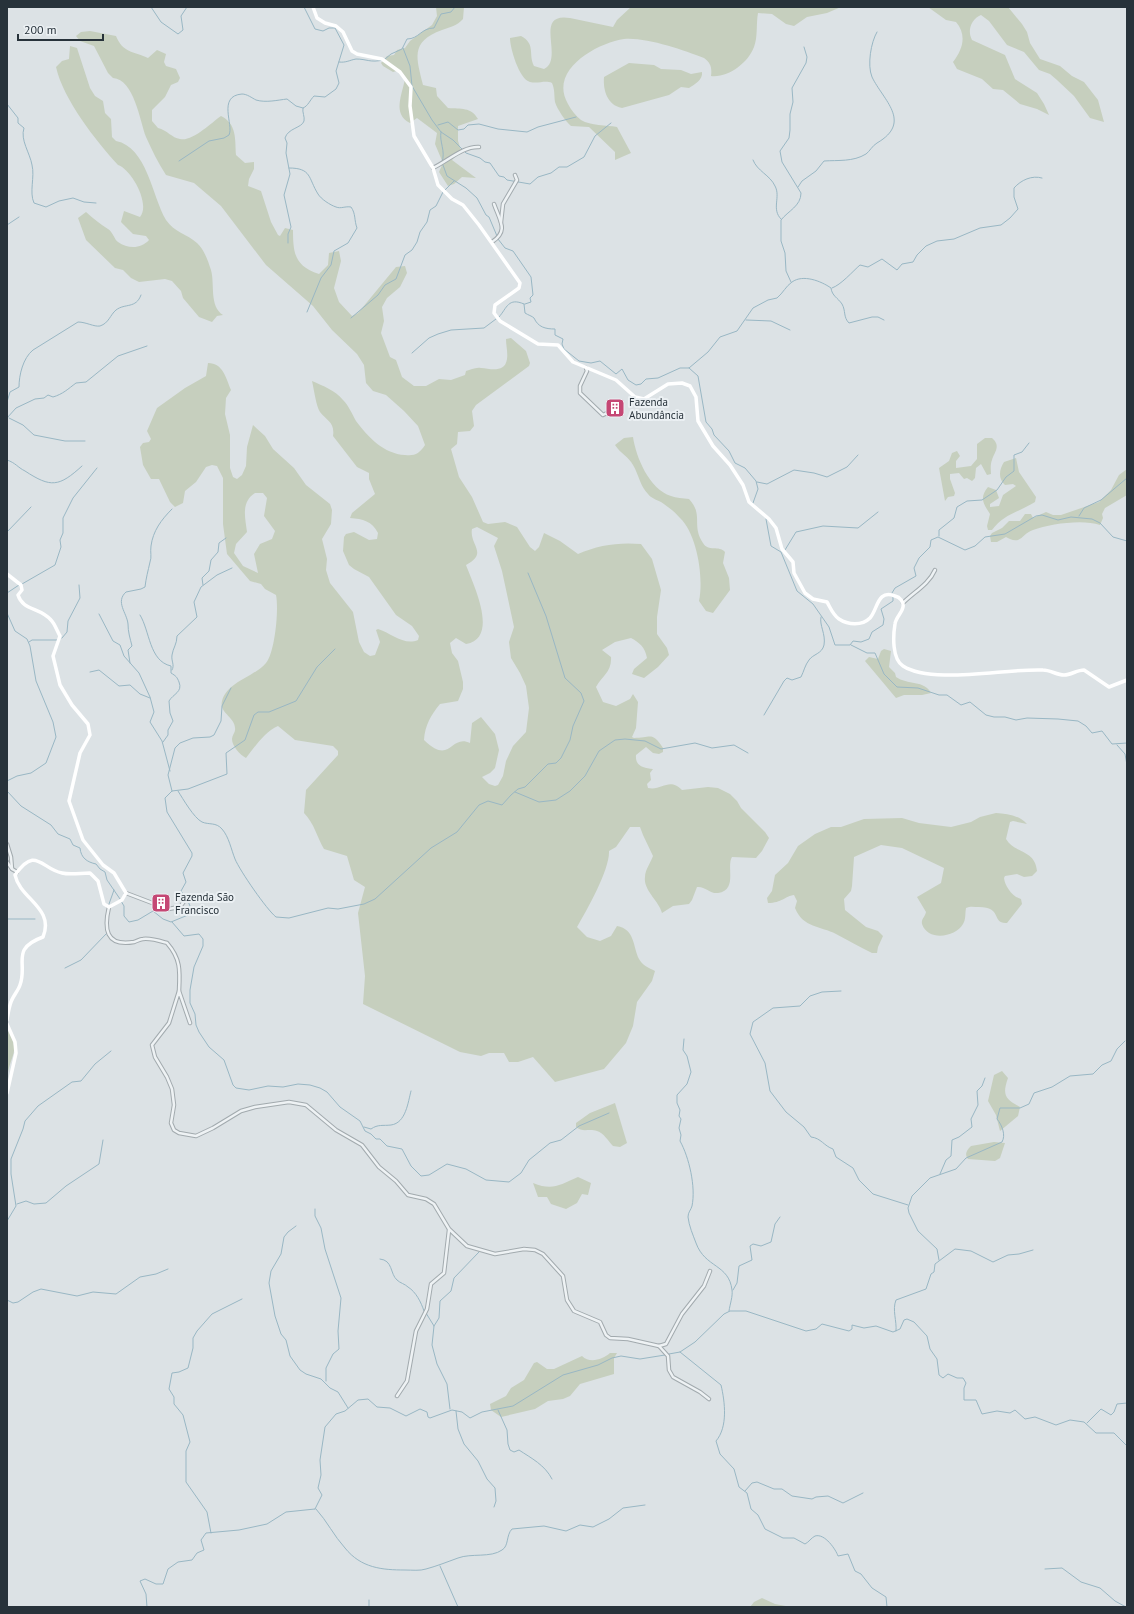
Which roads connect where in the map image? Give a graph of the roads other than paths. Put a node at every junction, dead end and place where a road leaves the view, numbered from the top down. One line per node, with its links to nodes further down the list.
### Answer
1 (313, 7): 3 (street)
2 (479, 147): 3 (street)
3 (434, 168): 7 (street)
4 (516, 175): 6 (street)
5 (494, 204): 6 (street)
6 (501, 222): 7 (street)
7 (492, 242): 8 (street)
8 (586, 367): 9 (street); 12 (street)
9 (608, 403)
10 (935, 570): 12 (street)
11 (7, 574): 18 (street)
12 (903, 604): 13 (street)
13 (1127, 680)
14 (7, 844): 16 (street)
15 (7, 862): 16 (street)
16 (12, 869): 17 (street)
17 (17, 872): 20 (street); 22 (street)
18 (126, 893): 19 (street); 20 (street)
19 (188, 896)
20 (109, 906): 21 (street)
21 (179, 991): 23 (street); 26 (street)
22 (7, 1020)
23 (190, 1023)
24 (7, 1024): 25 (street)
25 (7, 1093)
26 (449, 1229): 28 (street); 29 (street)
27 (710, 1270): 28 (street)
28 (660, 1346): 30 (street)
29 (397, 1396)
30 (708, 1399)

